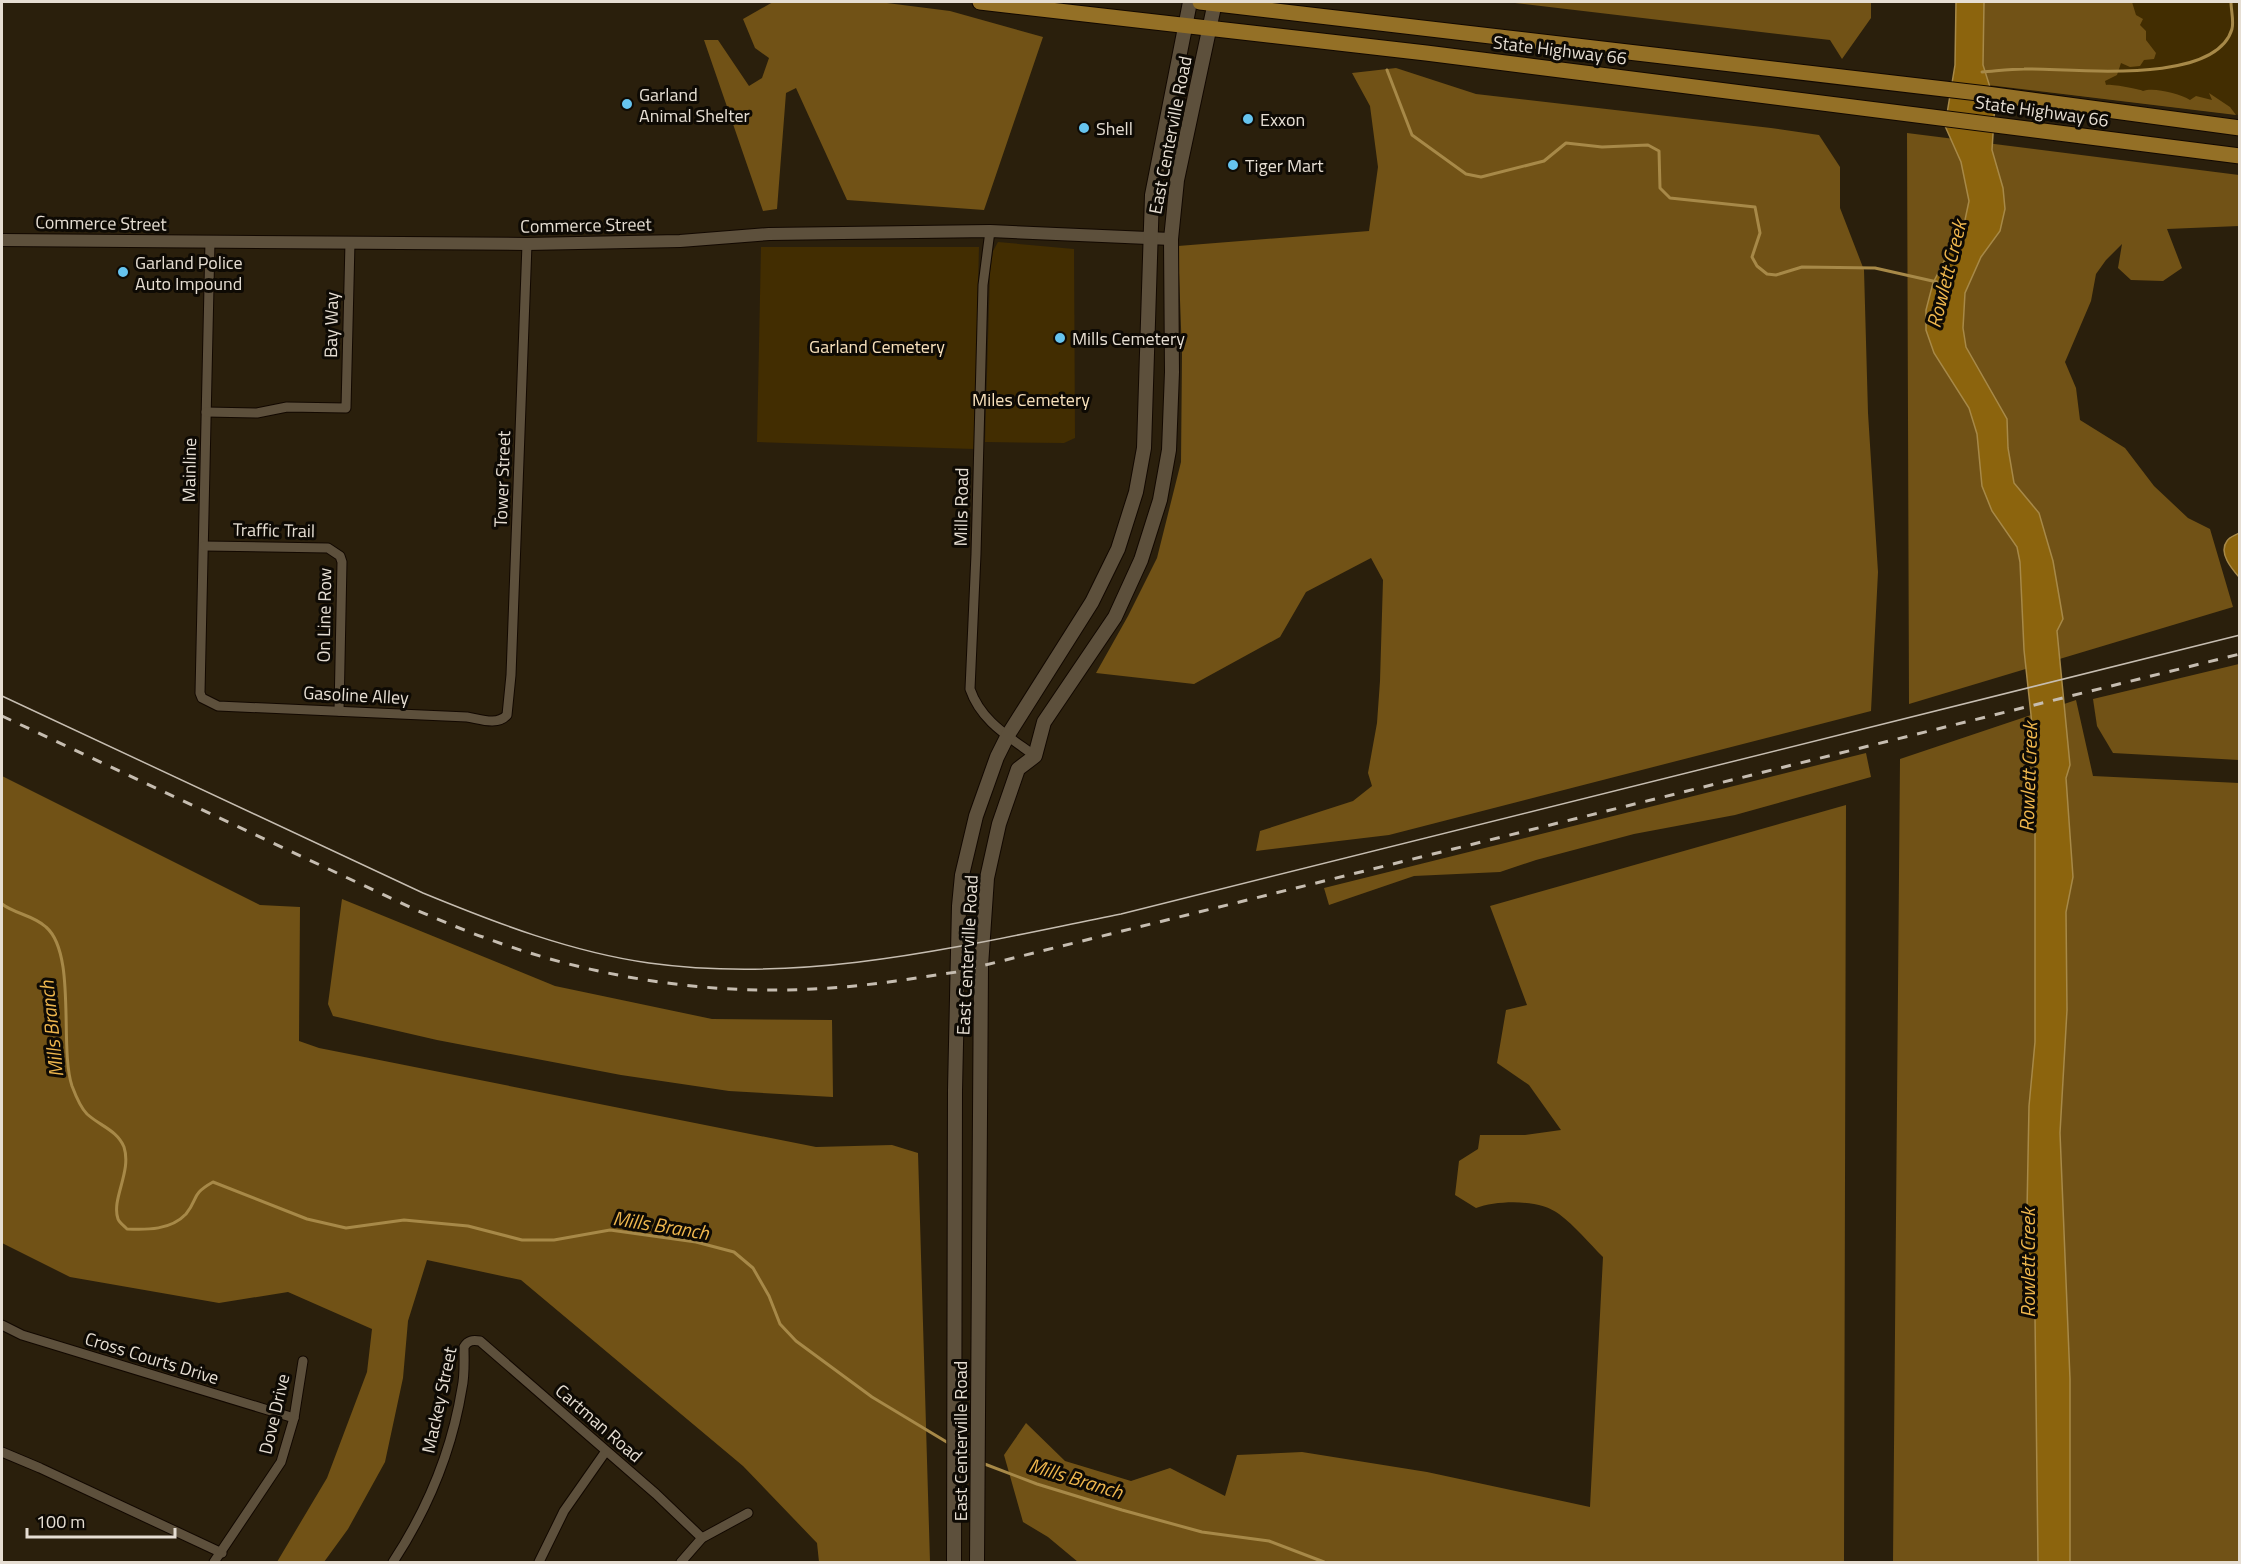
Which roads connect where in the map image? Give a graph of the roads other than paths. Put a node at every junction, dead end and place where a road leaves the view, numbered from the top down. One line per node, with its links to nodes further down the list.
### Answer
1 (980, 2): 4 (main road, State Highway 66)
2 (1190, 2): 4 (main road, East Centerville Road)
3 (1210, 2): 5 (main road, East Centerville Road); 6 (main road, State Highway 66)
4 (1184, 26): 5 (main road, State Highway 66); 9 (main road, East Centerville Road)
5 (1209, 29): 7 (main road, State Highway 66); 10 (main road, East Centerville Road)
6 (2240, 128)
7 (2240, 156)
8 (990, 231): 9 (street, Commerce Street); 14 (street, Commerce Street); 21 (street, Mills Road)
9 (1150, 238): 10 (street, Commerce Street); 21 (main road, East Centerville Road)
10 (1171, 238): 22 (main road, East Centerville Road)
11 (2, 240): 12 (street, Commerce Street)
12 (210, 242): 13 (street, Commerce Street); 15 (street, Mainline)
13 (350, 242): 14 (street, Commerce Street); 15 (street, Bay Way)
14 (527, 244): 20 (street, Tower Street)
15 (206, 412): 16 (street, Mainline)
16 (204, 546): 17 (street, Traffic Trail); 18 (street, Mainline)
17 (340, 556): 19 (street, On Line Row)
18 (202, 698): 19 (street, Gasoline Alley)
19 (339, 711): 20 (street, Gasoline Alley)
20 (507, 715)
21 (1008, 735): 22 (street, Mills Road); 24 (main road, East Centerville Road)
22 (1035, 756): 23 (main road, East Centerville Road)
23 (993, 848): 24 (main road); 26 (main road, East Centerville Road)
24 (968, 849): 25 (main road, East Centerville Road)
25 (955, 1090): 26 (main road); 27 (main road, East Centerville Road)
26 (980, 1090): 28 (main road, East Centerville Road)
27 (955, 1285): 28 (main road); 42 (main road, East Centerville Road)
28 (979, 1285): 43 (main road, East Centerville Road)
29 (2, 1325): 32 (street, Cross Courts Drive)
30 (470, 1341): 33 (street, Cartman Road); 39 (street, Mackey Street)
31 (303, 1361): 32 (street, Dove Drive)
32 (294, 1418): 37 (street, Dove Drive)
33 (606, 1451): 36 (street, Cartman Road); 40 (street)
34 (2, 1452): 37 (street)
35 (748, 1513): 36 (street)
36 (702, 1539): 41 (street)
37 (222, 1553): 38 (street, Dove Drive)
38 (214, 1563)
39 (393, 1563)
40 (539, 1563)
41 (681, 1563)
42 (954, 1563)
43 (977, 1563)

